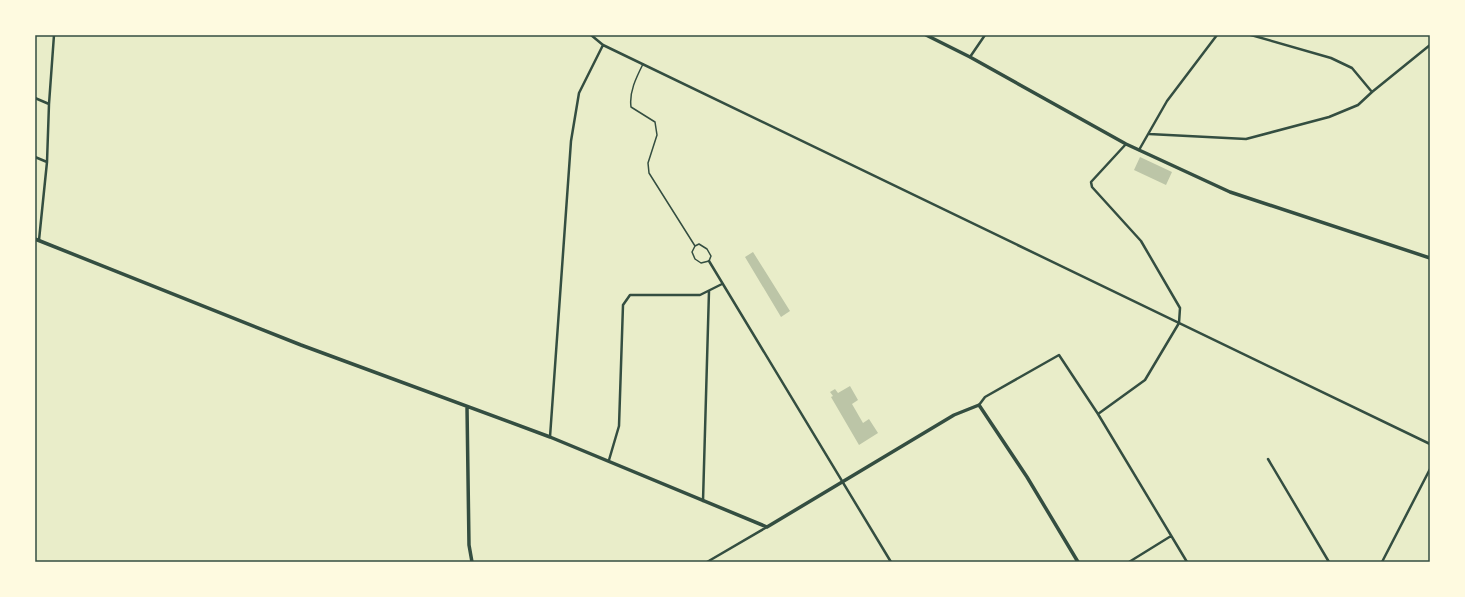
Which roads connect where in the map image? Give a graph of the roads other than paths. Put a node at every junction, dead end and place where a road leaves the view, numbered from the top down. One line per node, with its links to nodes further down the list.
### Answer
1 (54, 35): 13 (street)
2 (591, 35): 7 (street)
3 (926, 35): 9 (main road)
4 (985, 35): 9 (street)
5 (1217, 35): 14 (street)
6 (1251, 35): 11 (street)
7 (603, 45): 10 (street); 29 (street)
8 (1430, 45): 11 (street)
9 (970, 57): 15 (main road)
10 (643, 64): 20 (lane); 25 (street)
11 (1372, 92): 14 (street)
12 (35, 98): 13 (street)
13 (49, 104): 18 (street)
14 (1149, 134): 16 (street)
15 (1126, 144): 16 (main road); 25 (street)
16 (1140, 150): 21 (main road)
17 (35, 157): 18 (street)
18 (47, 162): 19 (street)
19 (37, 239): 27 (main road)
20 (695, 246): 22 (lane); 22 (lane)
21 (1430, 258)
22 (709, 261): 23 (street)
23 (722, 284): 24 (street); 34 (street)
24 (709, 291): 32 (street); 35 (street)
25 (1179, 323): 28 (street); 30 (street)
26 (979, 405): 28 (street); 34 (main road); 41 (main road)
27 (467, 407): 29 (main road); 38 (main road)
28 (1098, 414): 37 (street)
29 (550, 437): 32 (main road)
30 (1430, 444)
31 (1268, 459): 44 (street)
32 (609, 460): 35 (main road)
33 (1430, 469): 45 (street)
34 (844, 482): 36 (main road); 40 (street)
35 (703, 501): 36 (main road)
36 (767, 527): 39 (street)
37 (1171, 536): 42 (street); 43 (street)
38 (472, 562)
39 (707, 562)
40 (891, 562)
41 (1078, 562)
42 (1129, 562)
43 (1187, 562)
44 (1329, 562)
45 (1382, 562)

